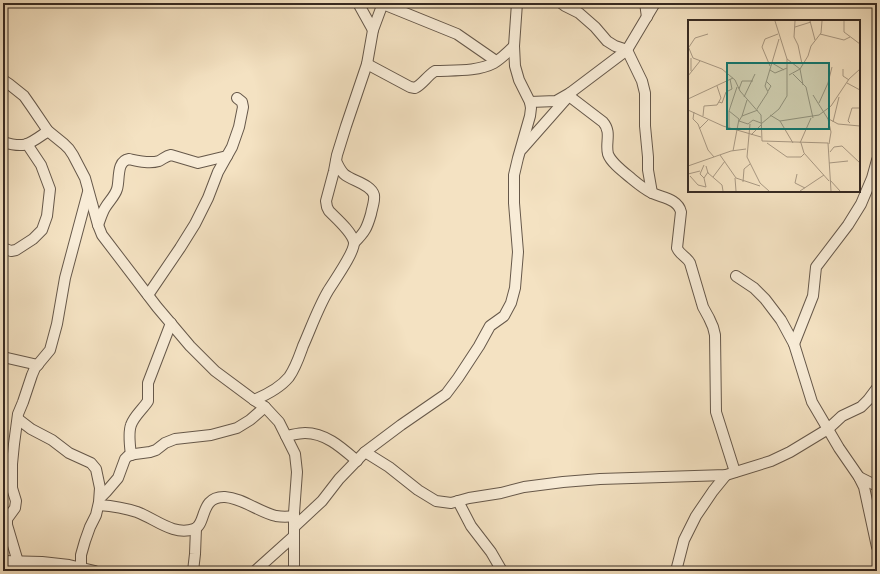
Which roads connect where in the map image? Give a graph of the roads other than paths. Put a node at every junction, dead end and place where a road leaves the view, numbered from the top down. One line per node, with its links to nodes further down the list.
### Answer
1 (358, 3): 8 (street)
2 (383, 3): 8 (street); 11 (street)
3 (517, 3): 9 (street)
4 (561, 3): 10 (street)
5 (645, 3): 7 (street)
6 (655, 3): 7 (street)
7 (647, 17): 10 (street)
8 (373, 30): 12 (street)
9 (514, 46): 11 (street); 16 (street)
10 (627, 50): 14 (street); 25 (street)
11 (496, 61): 12 (street)
12 (367, 64): 23 (street)
13 (3, 80): 17 (street)
14 (569, 95): 16 (street); 20 (street); 25 (street)
15 (237, 98): 21 (street)
16 (530, 102): 20 (street)
17 (48, 131): 19 (street); 24 (street)
18 (3, 142): 19 (street)
19 (27, 144): 28 (street)
20 (520, 151): 41 (street)
21 (227, 156): 26 (street); 30 (street)
22 (877, 160): 32 (street)
23 (336, 161): 27 (street); 27 (street)
24 (88, 190): 26 (street); 34 (street)
25 (652, 193): 44 (street)
26 (98, 225): 30 (street)
27 (354, 243): 36 (street)
28 (3, 248)
29 (736, 276): 32 (street)
30 (148, 295): 31 (street)
31 (171, 323): 36 (street); 42 (street)
32 (794, 344): 39 (street)
33 (3, 357): 34 (street)
34 (38, 365): 38 (street)
35 (877, 388): 39 (street)
36 (254, 400): 37 (street)
37 (265, 407): 40 (street); 42 (street)
38 (18, 419): 48 (street); 54 (street)
39 (828, 429): 44 (street); 45 (street)
40 (286, 436): 43 (street); 49 (street)
41 (365, 452): 43 (street); 47 (street)
42 (131, 455): 48 (street)
43 (357, 461): 51 (street)
44 (731, 473): 47 (street); 61 (street)
45 (859, 477): 46 (street); 52 (street)
46 (877, 486)
47 (458, 501): 60 (street)
48 (99, 502): 50 (street); 55 (street)
49 (294, 516): 50 (street); 51 (street)
50 (196, 528): 57 (street)
51 (294, 532): 58 (street); 59 (street)
52 (877, 547)
53 (3, 561): 54 (street)
54 (18, 562): 55 (street)
55 (81, 569): 56 (street)
56 (95, 571)
57 (193, 571)
58 (255, 571)
59 (294, 571)
60 (502, 571)
61 (676, 571)

